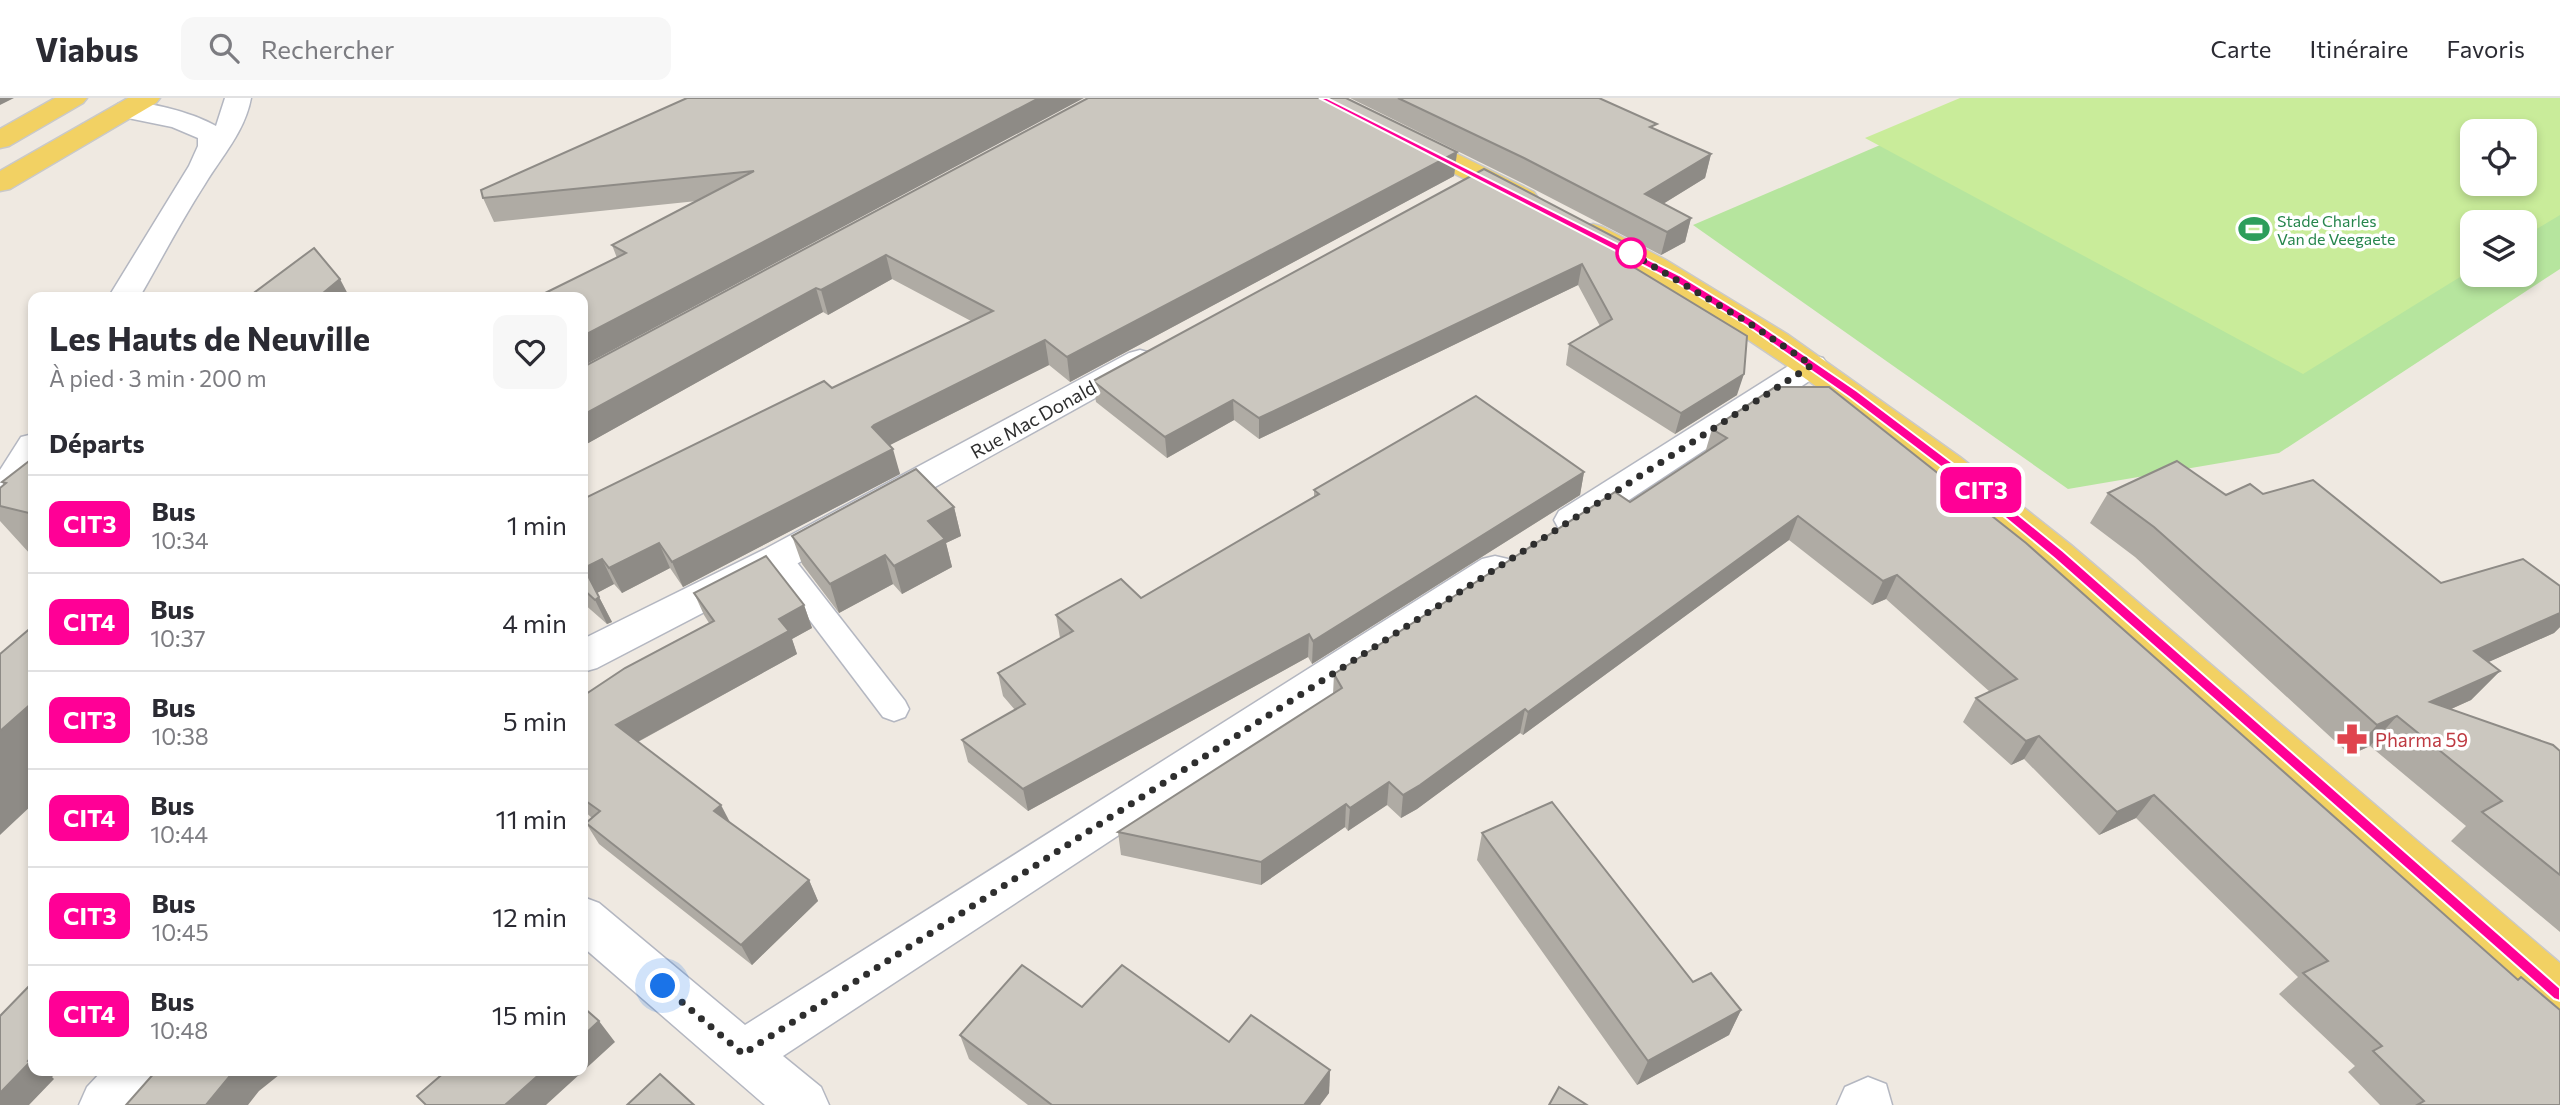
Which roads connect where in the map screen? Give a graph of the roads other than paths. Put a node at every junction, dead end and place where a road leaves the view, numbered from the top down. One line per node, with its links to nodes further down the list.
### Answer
1 (74, 98): 5 (main road)
2 (238, 98): 6 (street)
3 (1324, 98): 7 (main road)
4 (137, 104): 6 (street); 8 (main road)
5 (0, 139)
6 (202, 167): 10 (street)
7 (1479, 176): 9 (street); 12 (main road)
8 (0, 183)
9 (1443, 195)
10 (126, 292)
11 (1165, 347): 15 (street, Rue Mac Donald)
12 (1812, 365): 19 (main road); 20 (street)
13 (28, 453): 14 (street)
14 (0, 499)
15 (778, 558): 16 (street, Rue Mac Donald); 17 (lane)
16 (588, 654)
17 (894, 709)
18 (588, 922): 20 (street)
19 (2560, 993)
20 (743, 1054): 23 (street)
21 (131, 1076): 22 (street)
22 (105, 1105)
23 (803, 1105)

